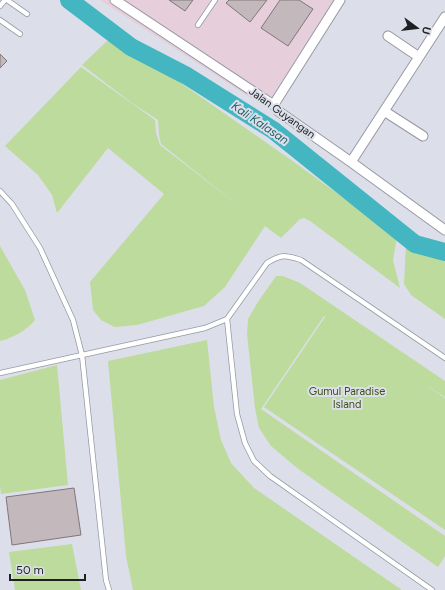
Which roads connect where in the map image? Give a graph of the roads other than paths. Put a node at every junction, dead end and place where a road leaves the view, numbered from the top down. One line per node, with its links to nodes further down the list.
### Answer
1 (6, 0): 5 (lane); 6 (lane)
2 (115, 0): 13 (street, Jalan Guyangan)
3 (215, 0): 9 (lane)
4 (340, 0): 13 (street)
5 (0, 6)
6 (27, 14)
7 (445, 18): 12 (street)
8 (0, 20): 10 (lane)
9 (198, 25)
10 (20, 34)
11 (388, 36): 12 (street)
12 (419, 57): 14 (street)
13 (275, 106): 16 (street, Jalan Guyangan)
14 (384, 111): 15 (street); 16 (street)
15 (423, 136)
16 (351, 162): 18 (street, Jalan Guyangan)
17 (0, 191): 20 (lane)
18 (445, 230)
19 (227, 319): 20 (lane); 21 (lane); 24 (lane)
20 (82, 355): 22 (lane); 23 (lane)
21 (445, 358)
22 (0, 373)
23 (109, 590)
24 (432, 590)

